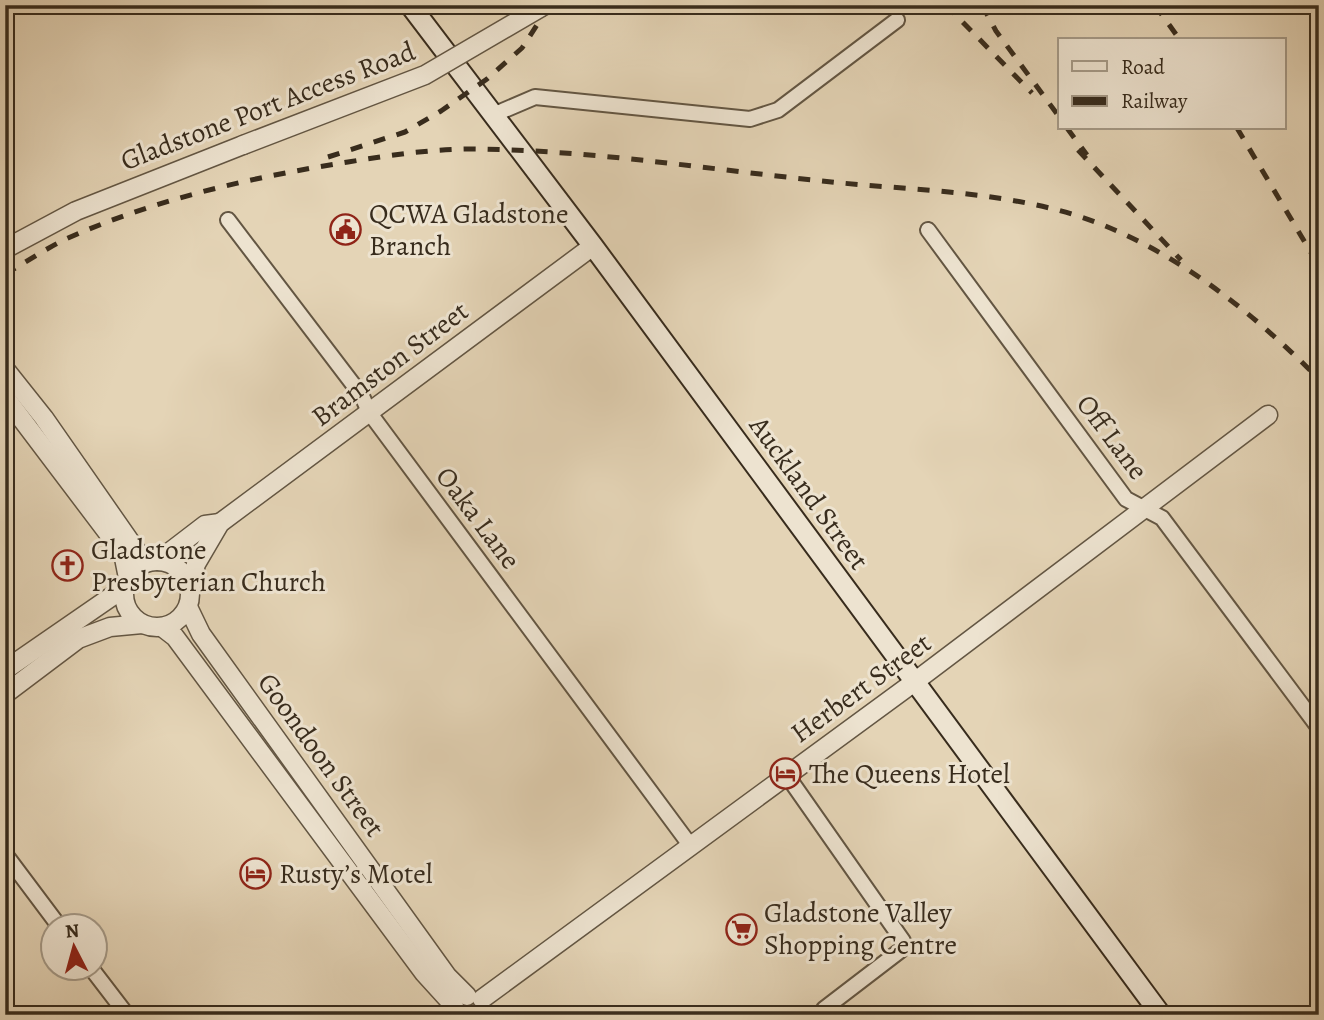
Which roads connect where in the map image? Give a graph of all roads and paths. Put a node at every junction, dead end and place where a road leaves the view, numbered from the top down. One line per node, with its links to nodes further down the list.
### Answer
1 (410, 5): 4 (main road, Auckland Street)
2 (545, 5): 8 (street, Gladstone Port Access Road, bridge)
3 (897, 20): 4 (street)
4 (493, 116): 7 (main road, Auckland Street)
5 (228, 220): 11 (street, Oaka Lane)
6 (928, 230): 13 (street, Off Lane)
7 (593, 246): 11 (street, Bramston Street); 21 (main road, Auckland Street)
8 (5, 249)
9 (5, 369): 15 (street)
10 (5, 397): 16 (street)
11 (369, 412): 14 (street, Bramston Street); 25 (street, Oaka Lane)
12 (1268, 415): 13 (street, Herbert Street)
13 (1145, 509): 21 (street, Herbert Street); 23 (street, Off Lane)
14 (220, 523): 15 (street, Bramston Street); 17 (street, Bramston Street)
15 (151, 562): 16 (street); 17 (street)
16 (126, 583): 18 (street); 20 (street)
17 (189, 598): 19 (street); 29 (street, Goondoon Street)
18 (142, 624): 19 (street); 22 (street)
19 (162, 627): 29 (street, Goondoon Street)
20 (5, 670)
21 (913, 683): 24 (street, Herbert Street); 32 (main road, Auckland Street)
22 (5, 694)
23 (1319, 728)
24 (786, 774): 25 (street, Herbert Street); 31 (street)
25 (690, 845): 29 (street, Herbert Street)
26 (5, 854): 27 (street)
27 (49, 912)
28 (102, 982): 30 (street)
29 (469, 1006)
30 (127, 1015)
31 (824, 1015)
32 (1161, 1015)

